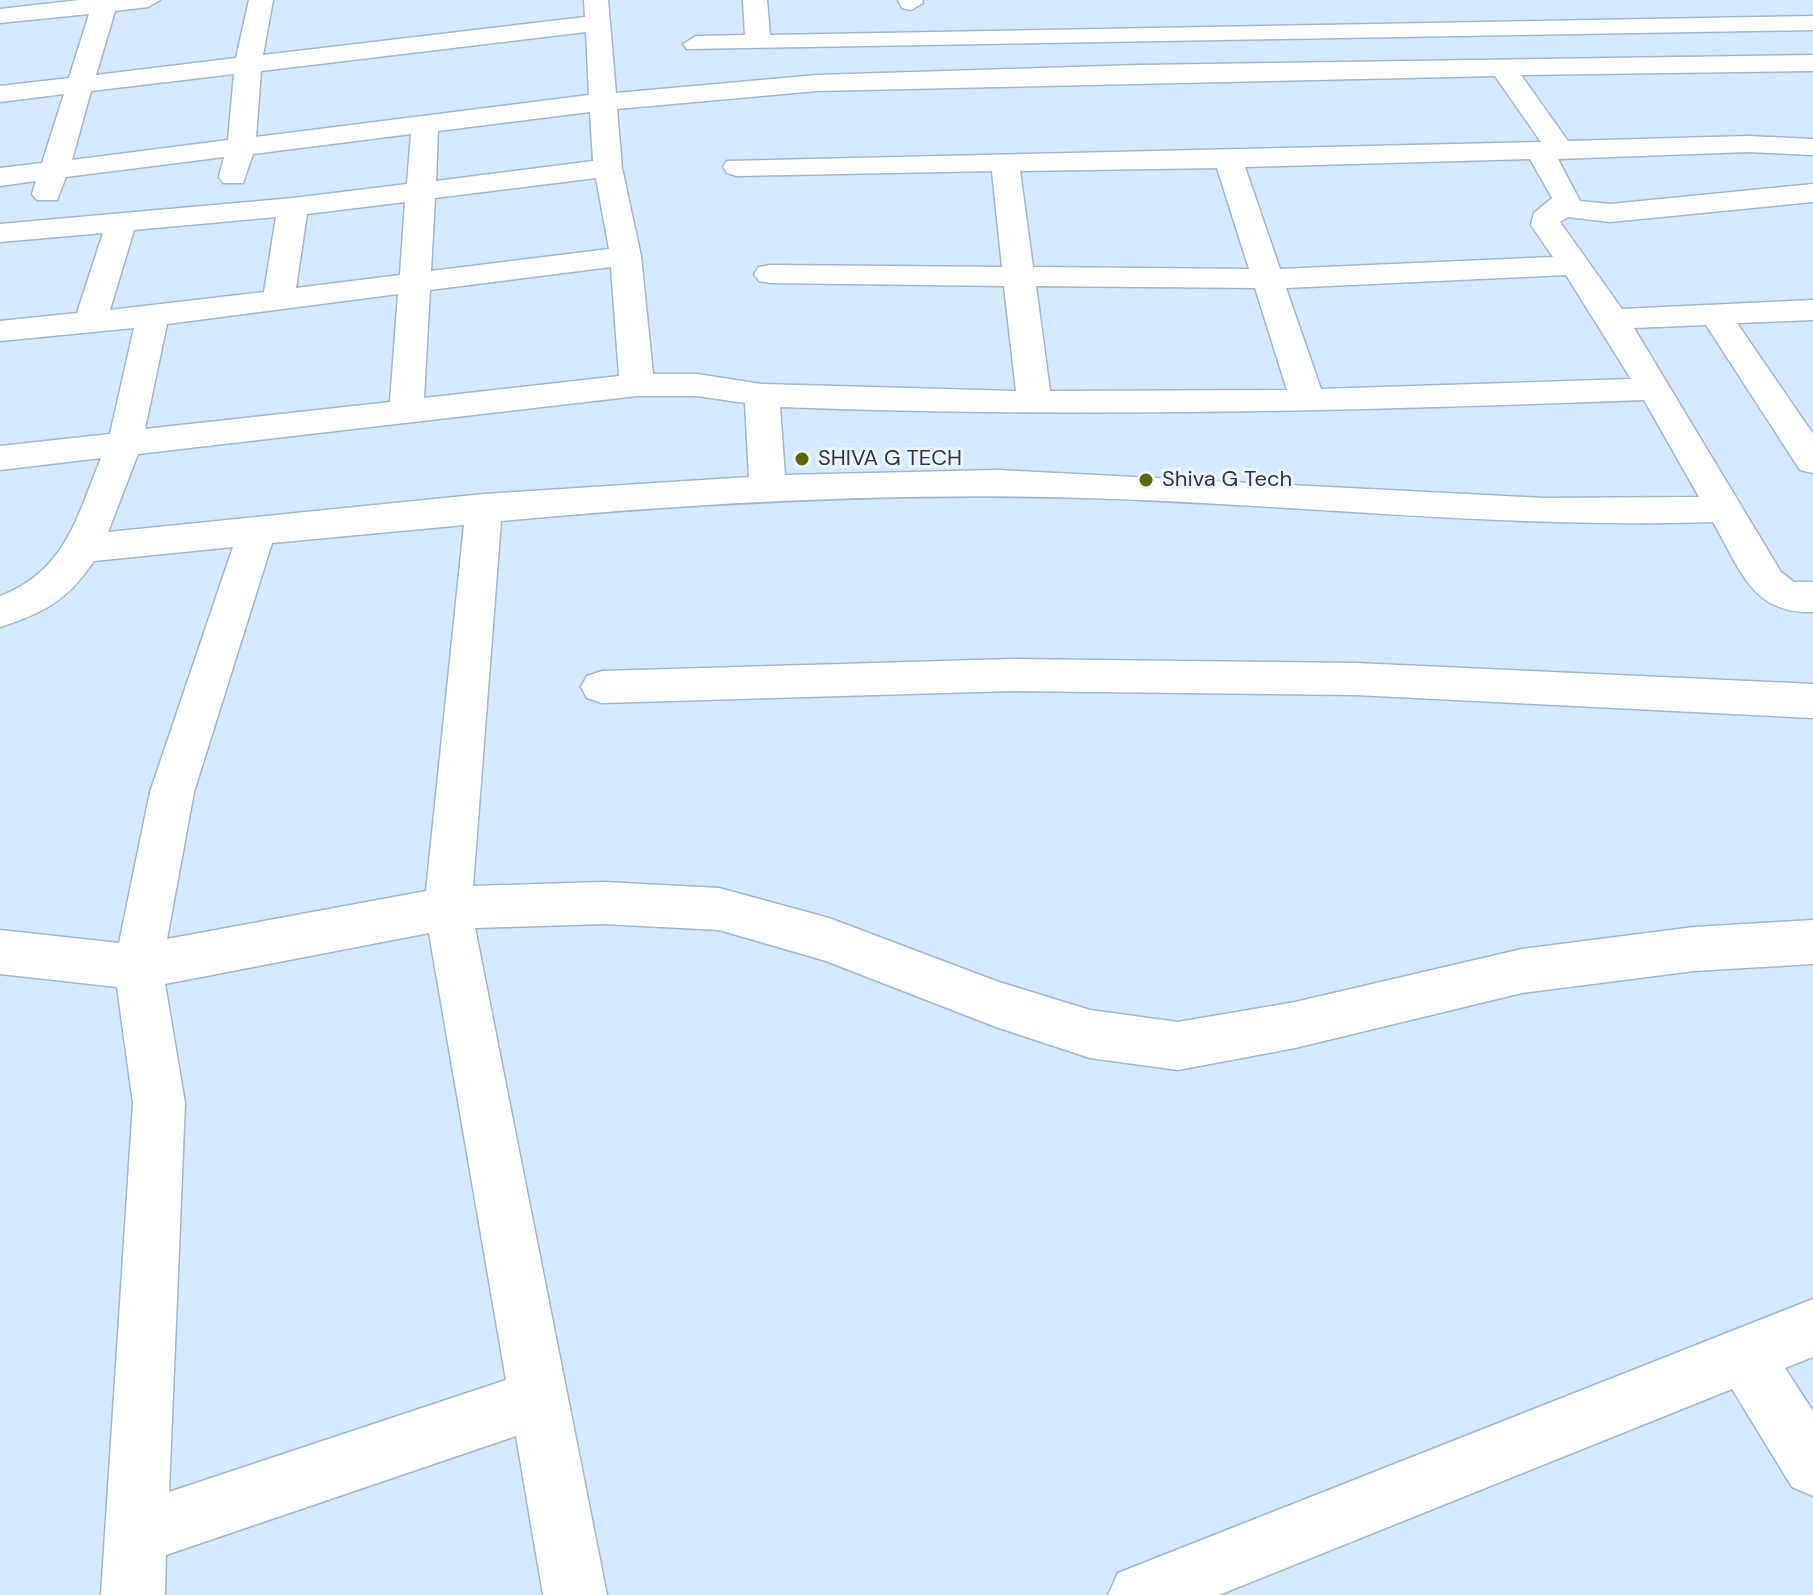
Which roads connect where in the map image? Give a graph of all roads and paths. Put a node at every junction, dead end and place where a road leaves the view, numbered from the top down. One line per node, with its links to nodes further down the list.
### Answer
1 (148, 0): 4 (street)
2 (261, 0): 11 (street)
3 (755, 0): 8 (street)
4 (104, 5): 6 (street); 13 (street)
5 (596, 11): 11 (street); 15 (street)
6 (0, 16)
7 (1813, 23): 8 (street)
8 (758, 42): 9 (street)
9 (696, 44)
10 (1813, 63): 12 (street)
11 (248, 65): 13 (street); 19 (street)
12 (1504, 69): 15 (street); 20 (street)
13 (82, 84): 14 (street); 25 (street)
14 (0, 94)
15 (602, 102): 16 (street); 24 (street)
16 (425, 125): 19 (street); 28 (street)
17 (1782, 144): 18 (street); 20 (street); 27 (street)
18 (1813, 147)
19 (241, 148): 25 (street); 32 (street)
20 (1550, 151): 21 (street); 31 (street)
21 (1228, 159): 22 (street); 40 (street)
22 (1005, 164): 23 (street); 39 (street)
23 (737, 167)
24 (608, 168): 28 (street); 36 (street)
25 (55, 170): 26 (street); 34 (street)
26 (0, 177)
27 (1813, 180)
28 (421, 191): 30 (street); 41 (street)
29 (1813, 193): 31 (street)
30 (293, 207): 32 (street); 42 (street)
31 (1562, 208): 37 (street)
32 (224, 214): 33 (street)
33 (121, 223): 34 (street); 47 (street)
34 (36, 231): 35 (street)
35 (1, 238)
36 (626, 256): 41 (street); 49 (street)
37 (1576, 265): 40 (street); 46 (street)
38 (770, 274): 39 (street)
39 (1018, 276): 40 (street); 53 (street)
40 (1270, 279): 52 (street)
41 (417, 284): 42 (street); 54 (street)
42 (278, 301): 45 (street)
43 (1813, 310): 44 (street)
44 (1715, 314): 46 (street); 57 (street)
45 (153, 316): 47 (street); 55 (street)
46 (1613, 319): 50 (street)
47 (90, 323): 48 (street)
48 (0, 331)
49 (637, 385): 51 (street); 54 (street)
50 (1655, 389): 52 (street); 60 (street)
51 (762, 395): 53 (street); 58 (street)
52 (1308, 401): 53 (street)
53 (1034, 402)
54 (406, 414): 55 (street)
55 (125, 443): 56 (street); 62 (street)
56 (0, 458)
57 (1813, 461)
58 (768, 487): 59 (street); 60 (street)
59 (484, 507): 61 (street); 67 (street)
60 (1726, 509): 63 (street)
61 (257, 533): 62 (street); 70 (street)
62 (83, 548): 64 (street)
63 (1813, 597)
64 (0, 612)
65 (602, 687): 66 (street)
66 (1813, 701)
67 (448, 908): 68 (street); 70 (street); 73 (street)
68 (1813, 942)
69 (0, 952): 70 (street)
70 (138, 967): 75 (street)
71 (1813, 1328): 72 (street)
72 (1743, 1354): 74 (street); 78 (street)
73 (539, 1399): 75 (street); 77 (street)
74 (1813, 1466)
75 (134, 1535): 76 (street)
76 (133, 1595)
77 (575, 1595)
78 (1140, 1595)

